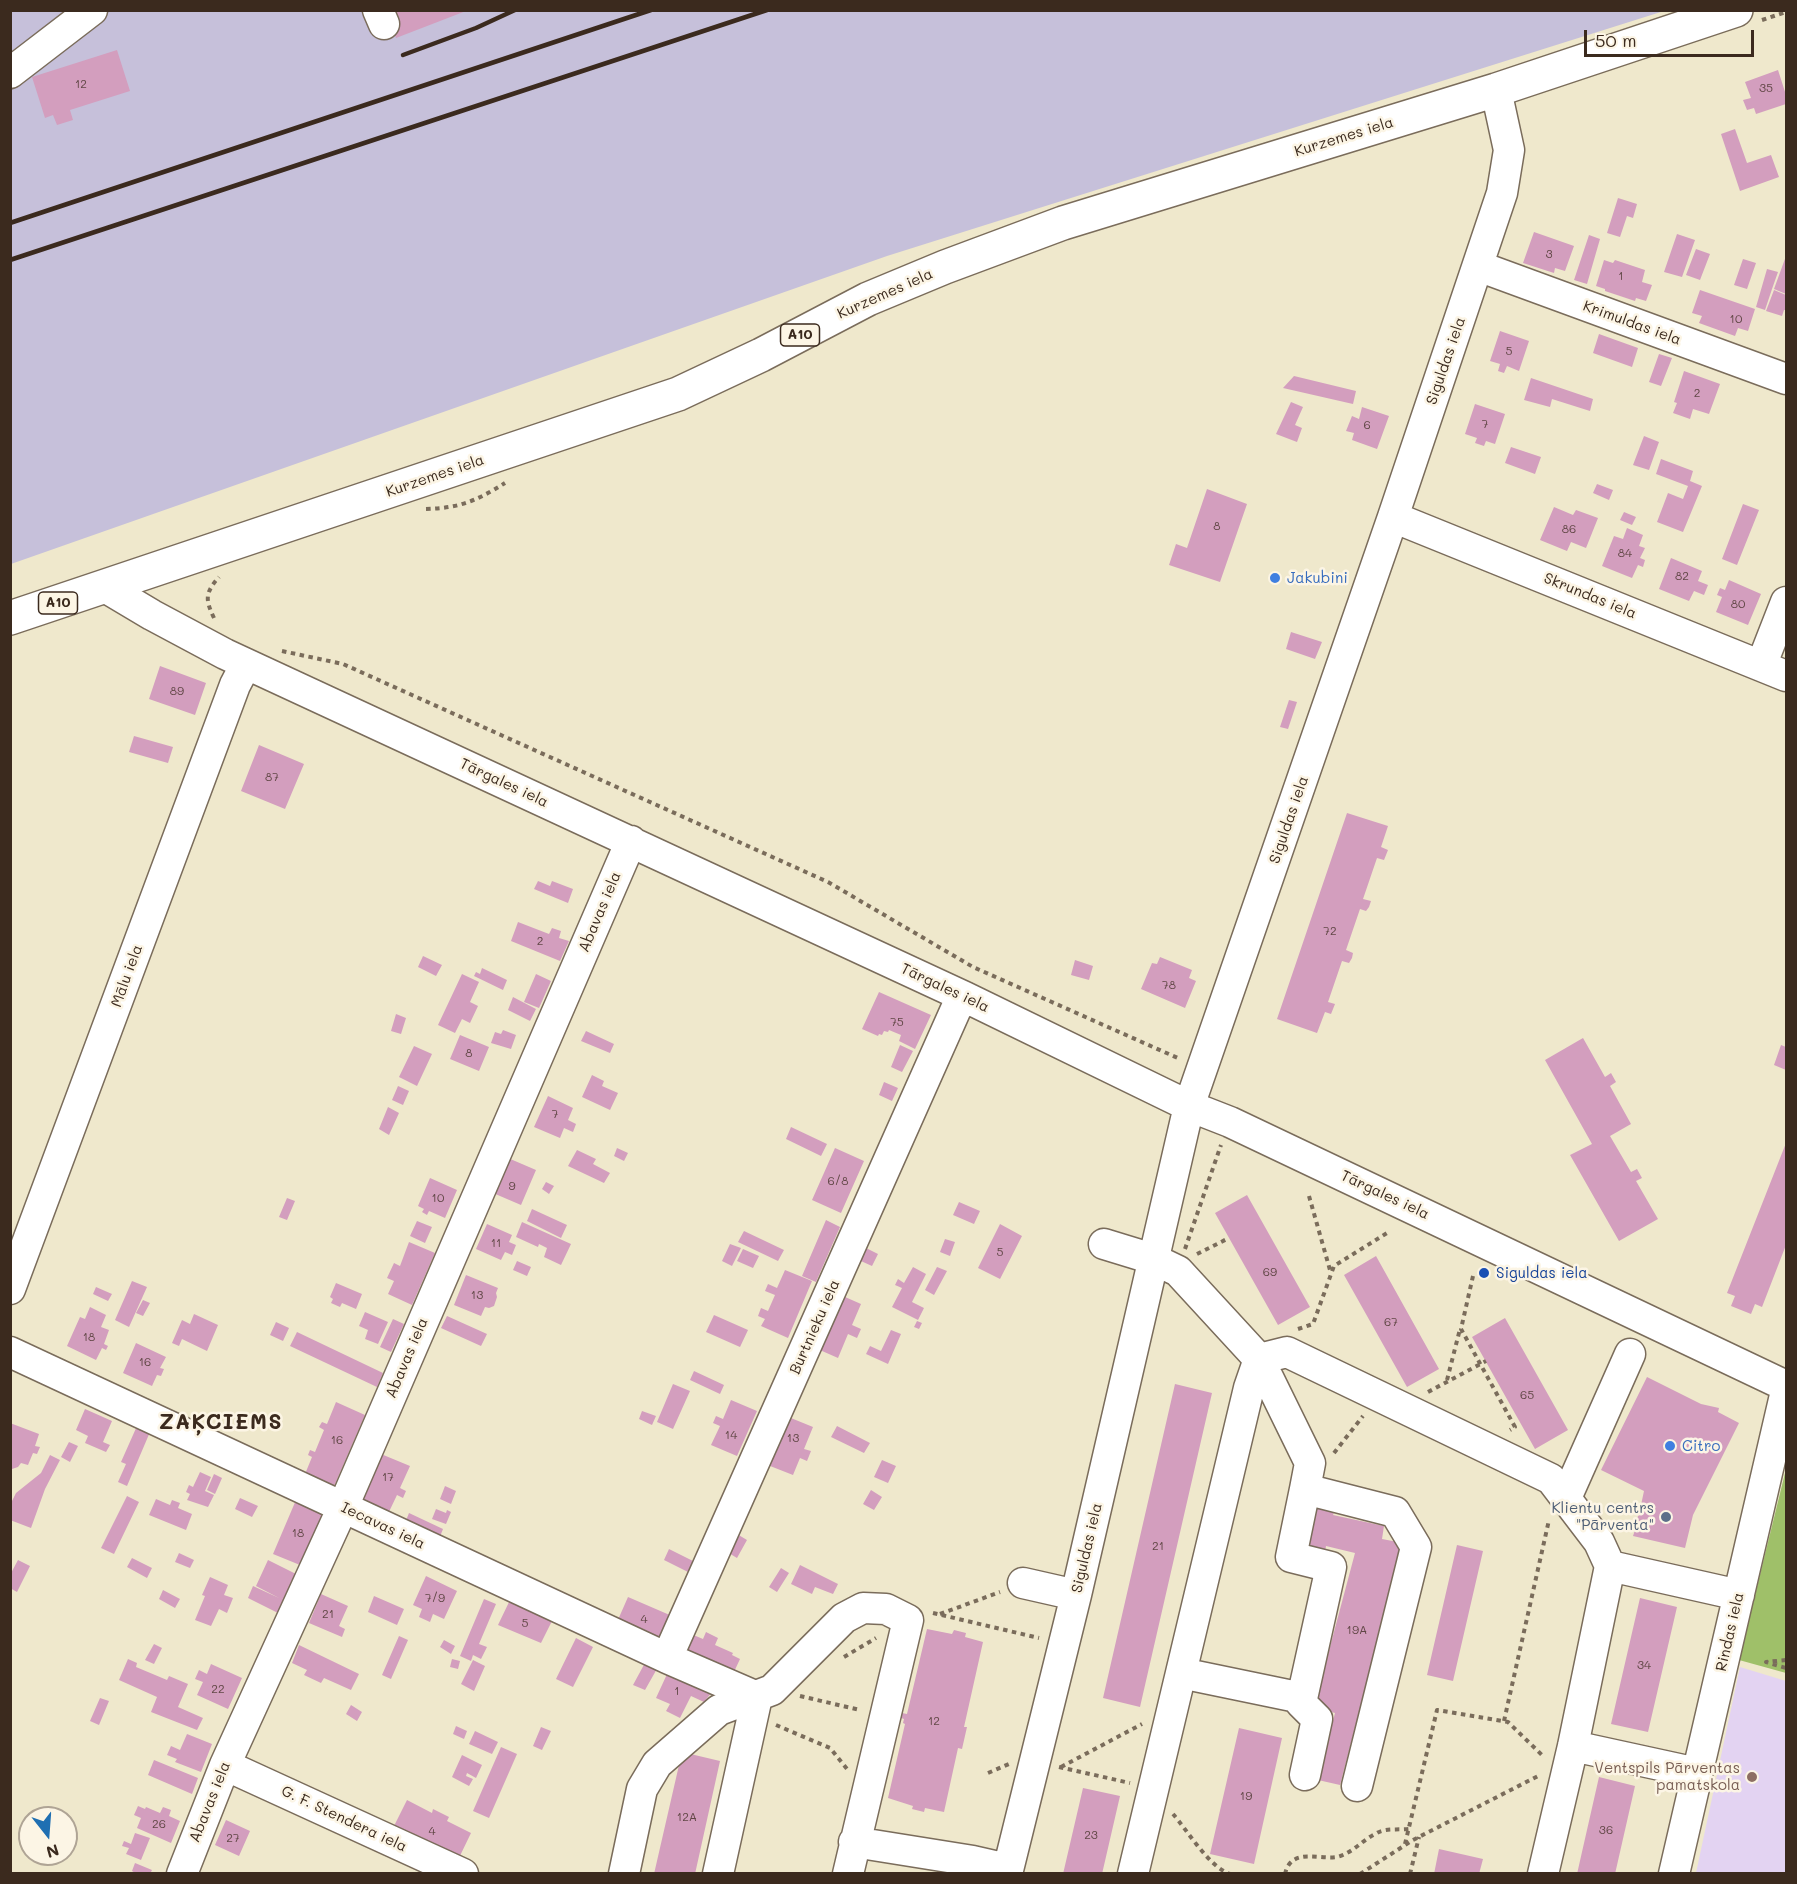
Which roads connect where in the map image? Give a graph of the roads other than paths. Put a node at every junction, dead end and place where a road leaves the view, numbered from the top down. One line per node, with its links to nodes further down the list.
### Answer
1 (93, 10): 3 (street)
2 (1744, 17): 4 (highway, Kurzemes iela / A10)
3 (10, 73)
4 (1496, 90): 5 (street, Siguldas iela); 8 (highway, Kurzemes iela / A10)
5 (1478, 266): 6 (street, Krimuldas iela); 7 (street, Siguldas iela)
6 (1786, 379)
7 (1393, 517): 12 (street, Skrundas iela); 15 (street, Siguldas iela)
8 (105, 587): 10 (highway, Kurzemes iela / A10); 11 (street, Tārgales iela)
9 (1786, 602): 12 (street)
10 (10, 618)
11 (246, 664): 13 (street, Tārgales iela); 18 (street, Mālu iela)
12 (1774, 671)
13 (631, 841): 14 (street, Tārgales iela); 26 (street, Abavas iela)
14 (965, 997): 15 (street, Tārgales iela); 31 (street, Burtnieku iela)
15 (1189, 1106): 17 (street, Siguldas iela); 22 (street, Tārgales iela)
16 (1104, 1244): 17 (street)
17 (1153, 1259): 21 (street); 29 (street, Siguldas iela)
18 (10, 1289)
19 (10, 1352): 26 (street, Iecavas iela)
20 (1630, 1354): 25 (street)
21 (1259, 1359): 24 (street); 25 (street); 32 (street)
22 (1786, 1386)
23 (1786, 1391): 30 (street, Rindas iela)
24 (1306, 1483): 33 (street); 39 (street)
25 (1561, 1492): 27 (street)
26 (343, 1507): 31 (street, Iecavas iela); 36 (street, Abavas iela)
27 (1610, 1566): 30 (street); 35 (street)
28 (1023, 1583): 29 (street)
29 (1076, 1595): 41 (street, Siguldas iela)
30 (1739, 1595): 37 (street, Rindas iela)
31 (667, 1658): 34 (street, Iecavas iela)
32 (1177, 1687): 33 (street); 47 (street)
33 (1302, 1698): 38 (street)
34 (761, 1701): 40 (street); 44 (street); 45 (street)
35 (1566, 1758): 37 (street); 48 (street)
36 (225, 1765): 42 (street, Abavas iela); 43 (street, G. F. Stendera iela)
37 (1697, 1773): 49 (street, Rindas iela)
38 (1305, 1775)
39 (1357, 1786)
40 (854, 1842): 41 (street); 46 (street)
41 (1007, 1871)
42 (182, 1874)
43 (463, 1874)
44 (624, 1874)
45 (717, 1874)
46 (848, 1874)
47 (1133, 1874)
48 (1543, 1874)
49 (1674, 1874)

